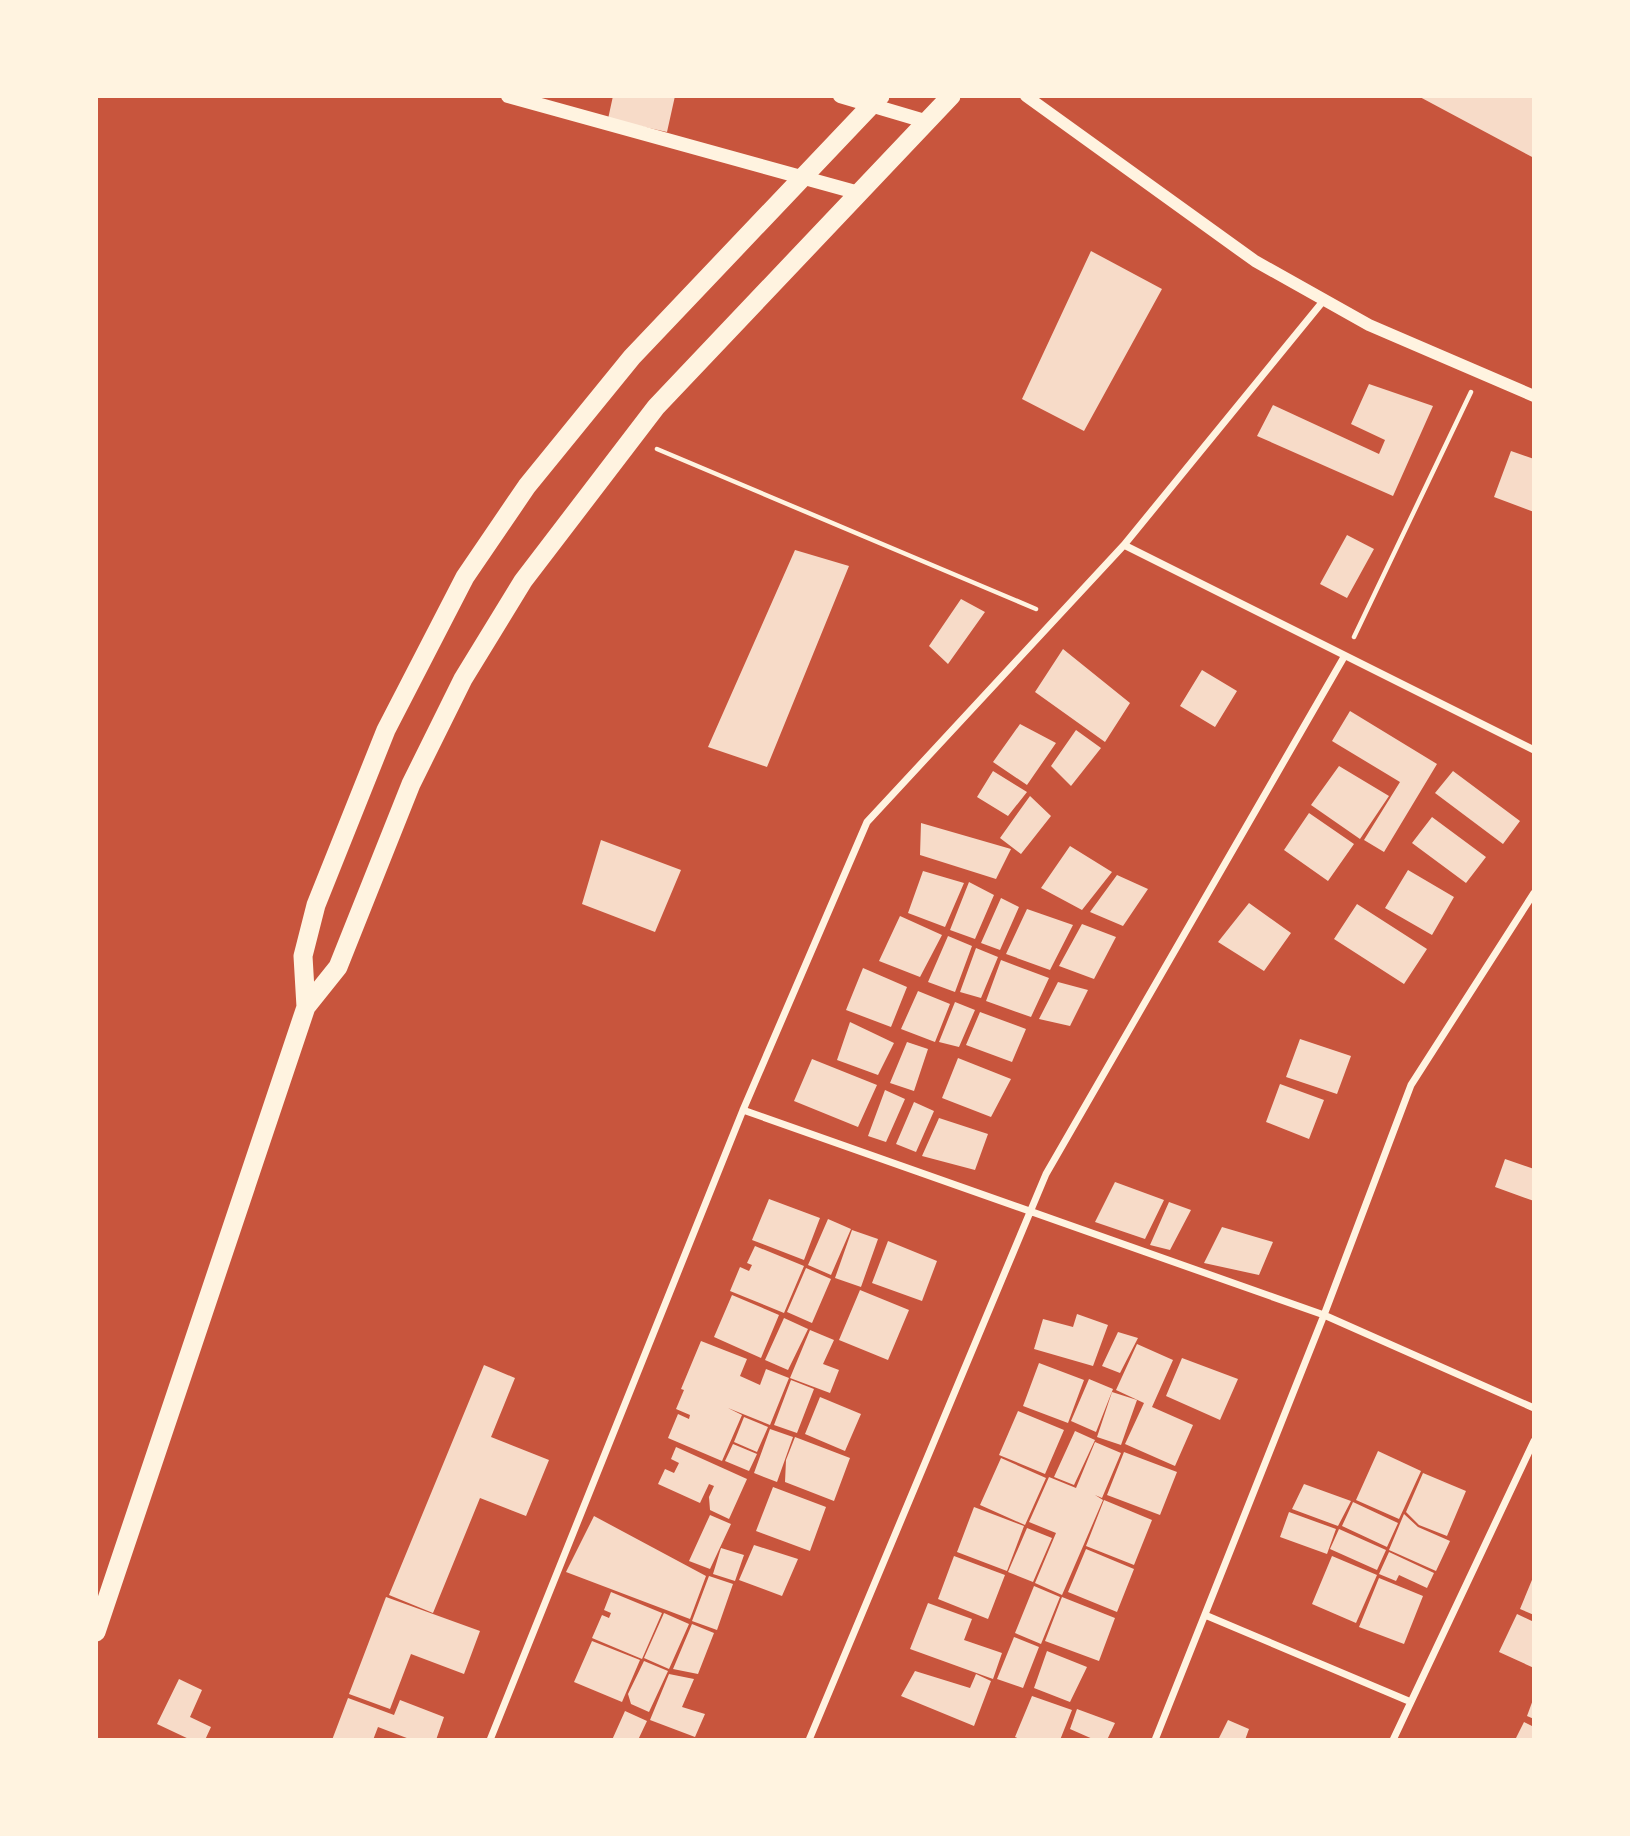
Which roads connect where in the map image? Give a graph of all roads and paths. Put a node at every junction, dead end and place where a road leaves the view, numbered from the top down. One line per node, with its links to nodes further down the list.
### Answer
1 (508, 96): 7 (main road)
2 (840, 96): 5 (main road)
3 (951, 96): 6 (highway)
4 (1026, 96): 9 (street)
5 (876, 101): 6 (main road); 7 (highway)
6 (928, 122): 8 (highway)
7 (803, 177): 8 (main road); 18 (highway)
8 (859, 193): 12 (highway)
9 (1324, 300): 10 (street); 13 (street)
10 (1480, 373): 11 (street); 15 (path)
11 (1534, 396)
12 (632, 438): 14 (path); 18 (highway)
13 (1124, 545): 14 (street); 15 (street)
14 (1056, 618): 19 (street)
15 (1344, 657): 16 (street); 20 (street)
16 (1534, 750)
17 (1534, 893): 21 (street)
18 (306, 1007): 25 (highway)
19 (743, 1110): 20 (street); 27 (street)
20 (1030, 1212): 21 (street); 28 (street)
21 (1324, 1315): 22 (street); 24 (street)
22 (1534, 1408)
23 (1534, 1441): 26 (street)
24 (1205, 1615): 26 (street); 29 (street)
25 (96, 1632)
26 (1411, 1702): 30 (street)
27 (490, 1740)
28 (809, 1740)
29 (1155, 1740)
30 (1393, 1740)

